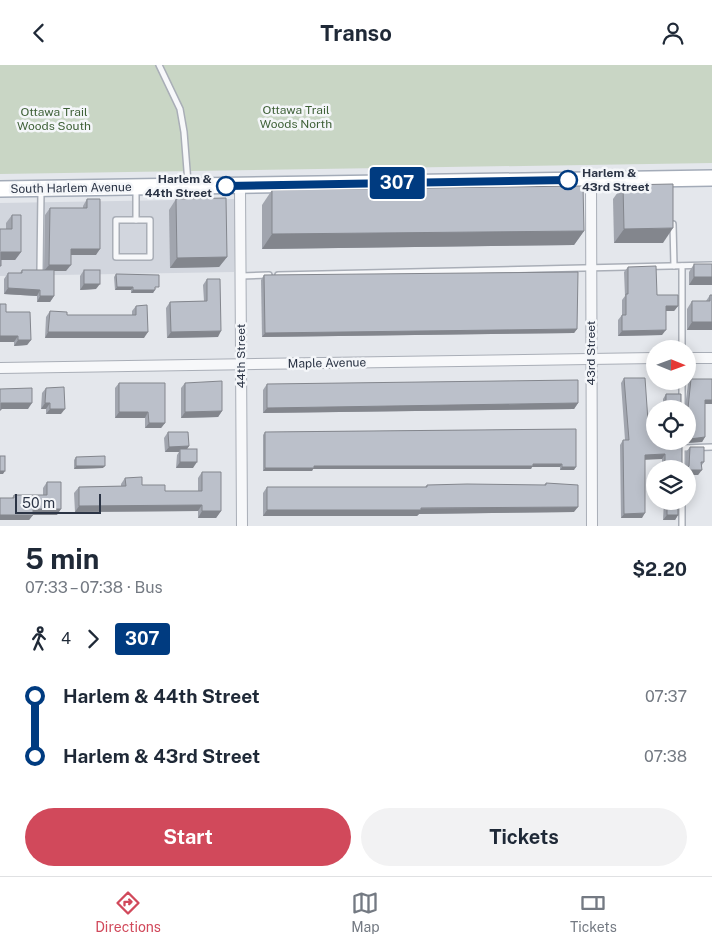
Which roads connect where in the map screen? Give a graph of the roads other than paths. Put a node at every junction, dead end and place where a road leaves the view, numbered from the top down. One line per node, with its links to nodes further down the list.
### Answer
1 (159, 65): 5 (lane)
2 (712, 178): 3 (main road, South Harlem Avenue)
3 (591, 180): 4 (main road, South Harlem Avenue); 14 (street, 43rd Street)
4 (240, 185): 5 (main road, South Harlem Avenue); 16 (street, 44th Street)
5 (188, 186): 6 (main road, South Harlem Avenue)
6 (136, 187): 7 (main road, South Harlem Avenue); 10 (lane)
7 (41, 188): 8 (main road, South Harlem Avenue); 15 (lane)
8 (0, 189)
9 (672, 215): 12 (lane)
10 (136, 220): 10 (lane)
11 (712, 265): 13 (lane)
12 (674, 266): 13 (lane); 14 (lane)
13 (682, 266): 17 (lane)
14 (591, 268): 16 (lane); 20 (street, 43rd Street)
15 (40, 271)
16 (240, 276): 22 (street, 44th Street)
17 (682, 340)
18 (696, 358): 19 (street)
19 (712, 358)
20 (592, 359): 21 (street, Maple Avenue); 22 (street, Maple Avenue); 28 (street, 43rd Street)
21 (646, 359)
22 (241, 364): 23 (street, Maple Avenue); 27 (street, 44th Street)
23 (0, 368)
24 (712, 447): 25 (lane)
25 (696, 448)
26 (682, 510): 29 (lane)
27 (242, 526)
28 (592, 526)
29 (682, 526)

